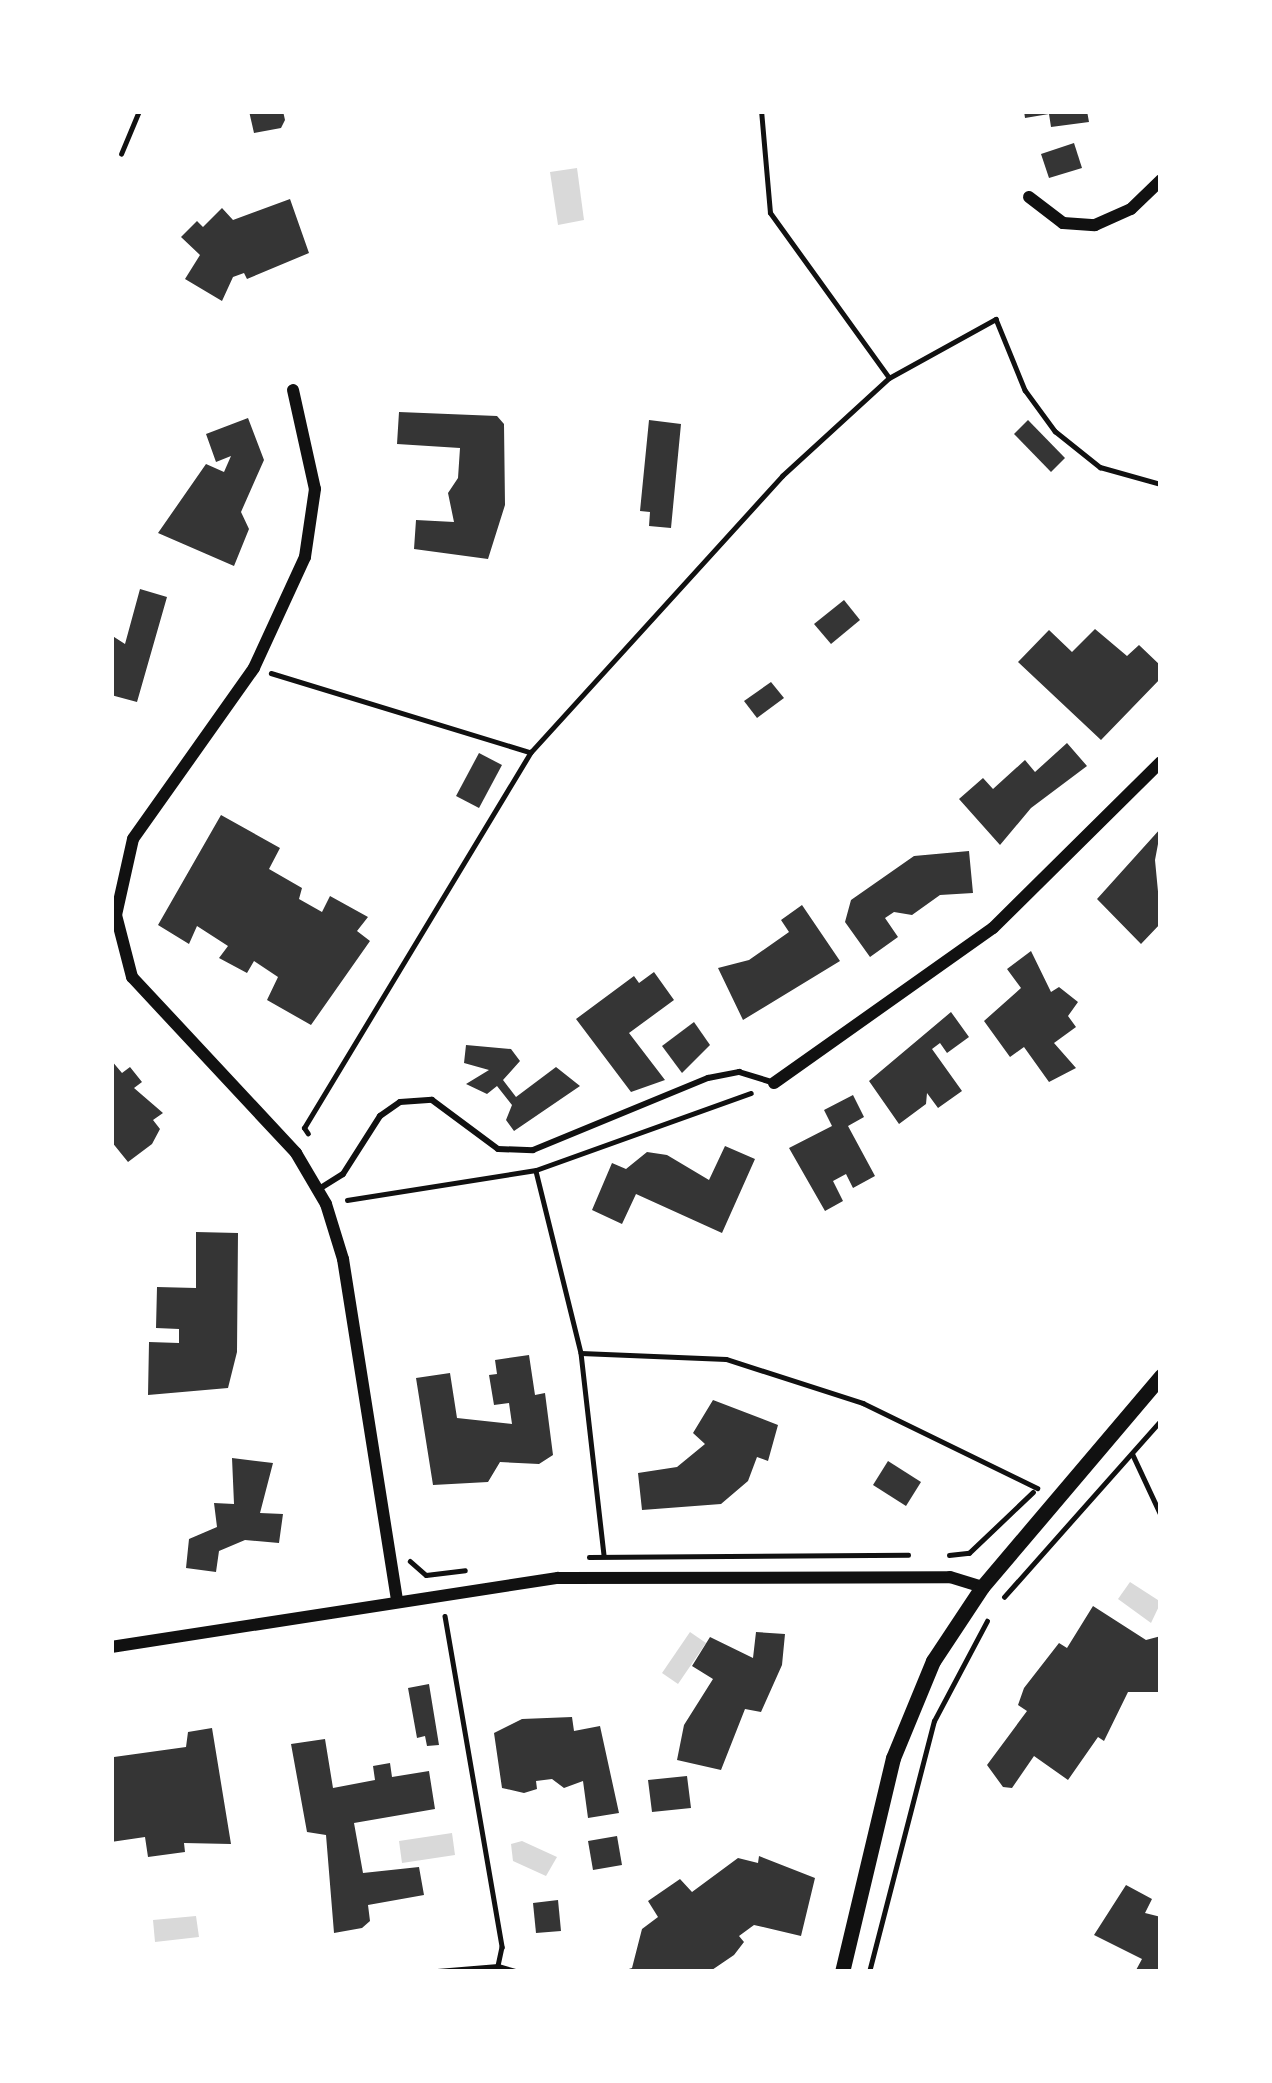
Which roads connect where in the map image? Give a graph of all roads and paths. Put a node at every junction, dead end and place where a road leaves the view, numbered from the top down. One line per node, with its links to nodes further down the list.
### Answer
1 (139, 111): 3 (path)
2 (760, 111): 6 (path)
3 (121, 154)
4 (1161, 180): 5 (street)
5 (1030, 197)
6 (889, 378): 8 (path); 10 (path)
7 (293, 390): 9 (street)
8 (1161, 484)
9 (254, 668): 10 (path); 16 (street)
10 (530, 752): 13 (path)
11 (1161, 761): 12 (street)
12 (774, 1082): 15 (lane)
13 (315, 1145)
14 (536, 1170): 18 (path)
15 (337, 1178): 16 (lane); 17 (path)
16 (319, 1189): 33 (street)
17 (350, 1212)
18 (581, 1353): 22 (path); 25 (path)
19 (1161, 1376): 23 (street)
20 (1161, 1420): 21 (path)
21 (1132, 1454): 24 (path); 39 (path)
22 (1037, 1488): 23 (path); 27 (path)
23 (1057, 1502): 31 (street)
24 (1161, 1515)
25 (604, 1555): 26 (path); 28 (path)
26 (913, 1556)
27 (937, 1556)
28 (581, 1558)
29 (408, 1559): 30 (path)
30 (470, 1570)
31 (982, 1587): 32 (street); 38 (street)
32 (441, 1593): 33 (street); 35 (path)
33 (397, 1599): 34 (street)
34 (111, 1647)
35 (498, 1966): 36 (path); 37 (path)
36 (425, 1972)
37 (519, 1972)
38 (842, 1972)
39 (869, 1972)

